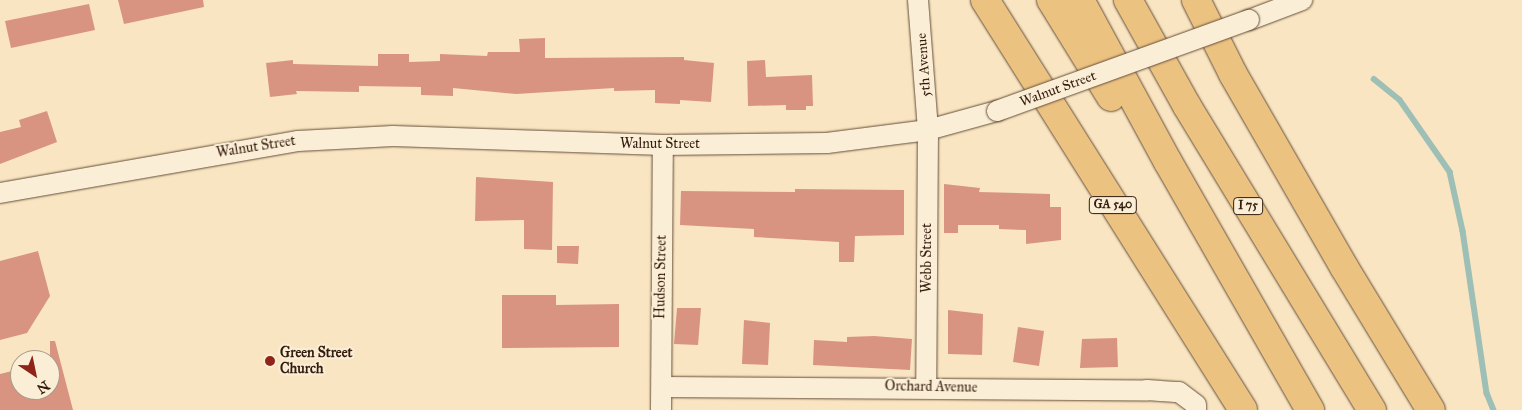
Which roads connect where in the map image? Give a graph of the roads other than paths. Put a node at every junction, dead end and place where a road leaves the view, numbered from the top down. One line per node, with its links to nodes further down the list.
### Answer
1 (918, 0): 8 (street, 5th Avenue)
2 (985, 0): 16 (highway, GA 540)
3 (1051, 0): 10 (highway)
4 (1080, 0): 10 (highway)
5 (1128, 0): 18 (highway, I 75)
6 (1196, 0): 19 (highway)
7 (1302, 0): 8 (street, Walnut Street, bridge)
8 (928, 130): 9 (street, Walnut Street); 12 (street, Webb Street)
9 (663, 145): 11 (street, Walnut Street); 13 (street, Hudson Street)
10 (1168, 162): 17 (highway)
11 (0, 193)
12 (926, 386): 13 (street, Orchard Avenue); 14 (street, Orchard Avenue)
13 (662, 387): 15 (street, Hudson Street)
14 (1196, 407)
15 (662, 410)
16 (1243, 410)
17 (1310, 410)
18 (1372, 410)
19 (1431, 410)

